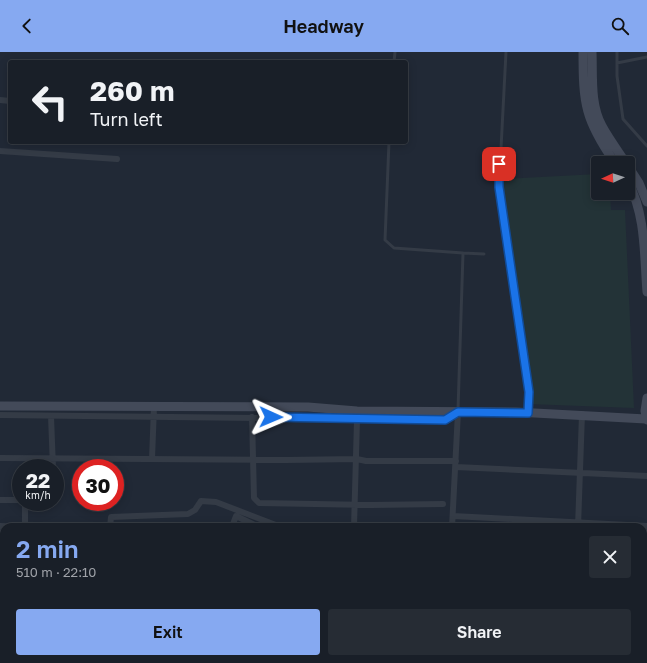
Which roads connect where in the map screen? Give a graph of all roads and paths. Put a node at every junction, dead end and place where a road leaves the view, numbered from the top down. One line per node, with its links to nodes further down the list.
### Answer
1 (506, 52): 24 (lane)
2 (583, 52): 10 (street)
3 (592, 52): 11 (street)
4 (617, 52): 6 (lane)
5 (647, 57): 6 (lane)
6 (617, 63): 8 (lane)
7 (389, 144): 16 (lane)
8 (647, 146)
9 (0, 151): 12 (street)
10 (610, 156)
11 (622, 156)
12 (117, 159)
13 (635, 177): 15 (street)
14 (635, 195): 18 (street)
15 (647, 202)
16 (463, 253): 17 (lane); 23 (lane)
17 (484, 254)
18 (647, 292)
19 (647, 398): 30 (street)
20 (0, 406): 22 (street)
21 (271, 407): 22 (street); 23 (street); 29 (street)
22 (154, 411): 27 (street); 28 (street); 35 (street)
23 (458, 412): 24 (street); 31 (street); 39 (street)
24 (528, 413): 25 (street)
25 (582, 414): 30 (street); 40 (street)
26 (0, 415): 27 (street)
27 (51, 416): 34 (street)
28 (252, 417): 29 (street); 38 (street)
29 (271, 417): 31 (street)
30 (647, 419)
31 (357, 420): 36 (street)
32 (0, 458): 33 (street)
33 (26, 459)
34 (52, 459)
35 (152, 459): 37 (street); 38 (street)
36 (357, 459): 38 (street); 39 (street); 44 (street)
37 (64, 460)
38 (253, 460): 44 (street)
39 (456, 464): 40 (street); 47 (street)
40 (580, 473): 41 (street); 56 (street)
41 (647, 476)
42 (0, 500): 43 (street)
43 (12, 500)
44 (356, 504): 45 (street); 53 (street)
45 (443, 504)
46 (25, 511): 48 (street)
47 (453, 516): 54 (street); 55 (street)
48 (23, 523)
49 (110, 523): 52 (street)
50 (233, 523): 51 (street)
51 (251, 523)
52 (271, 523)
53 (354, 523)
54 (452, 523)
55 (562, 523)
56 (578, 523)

